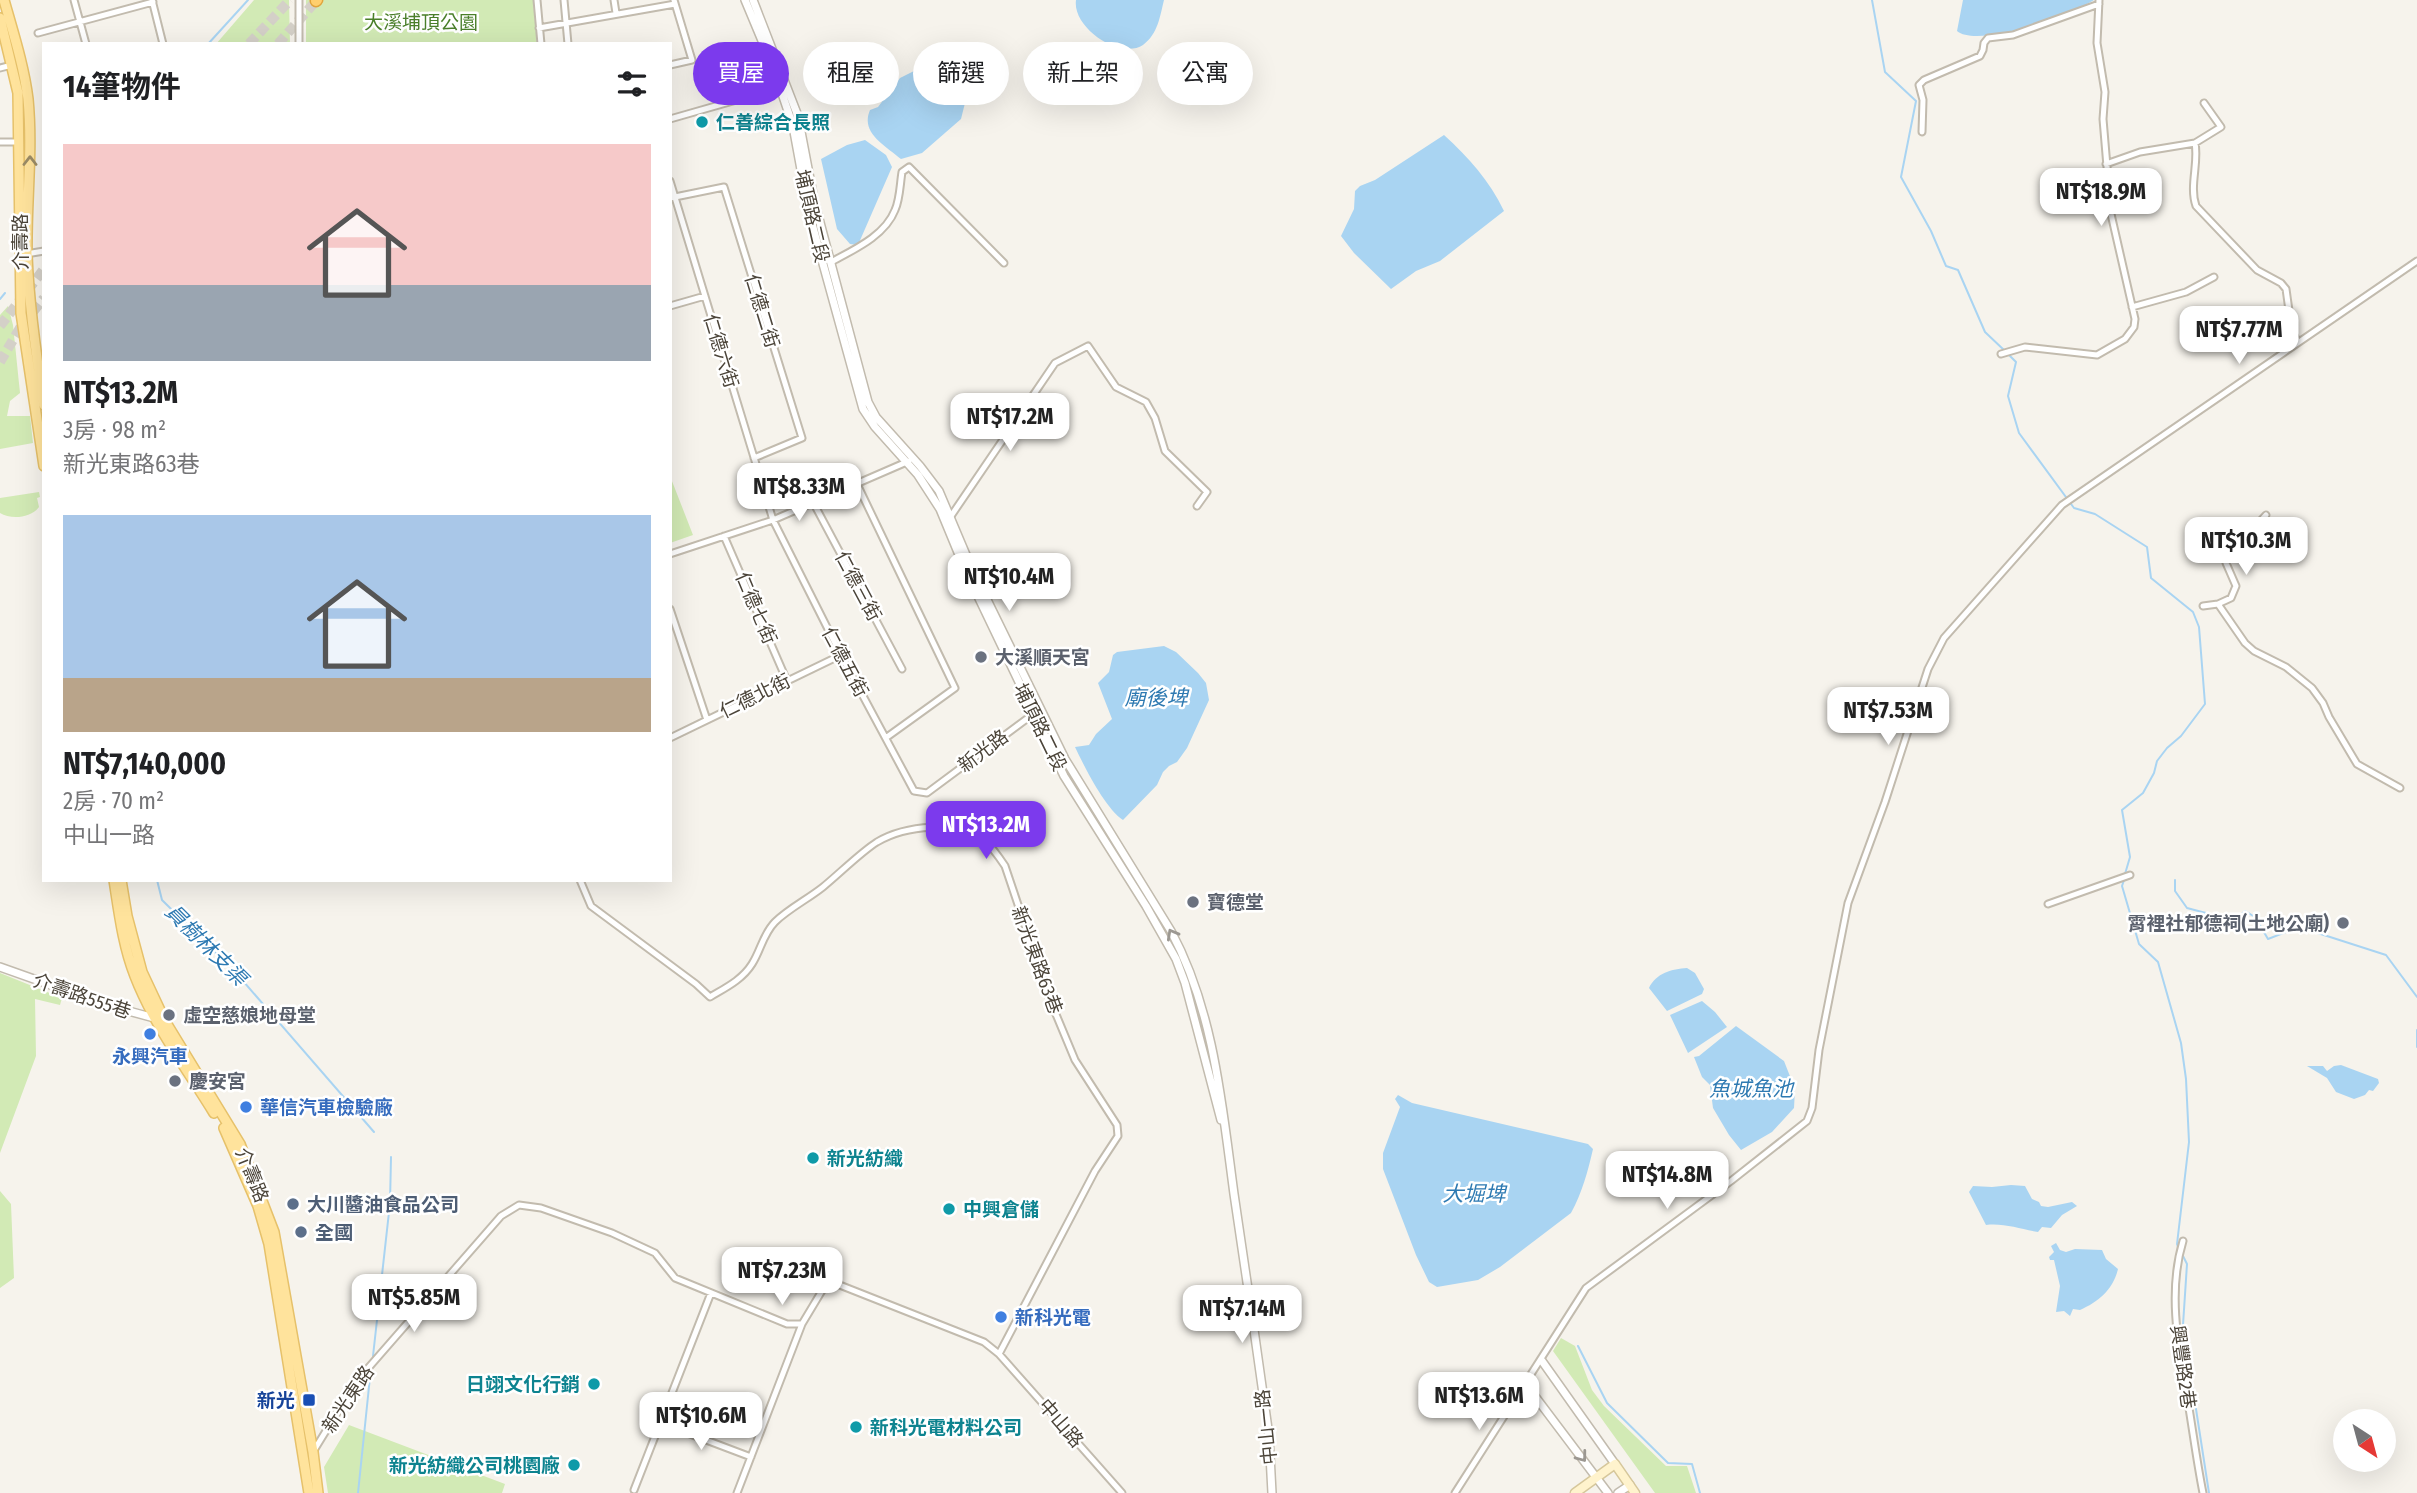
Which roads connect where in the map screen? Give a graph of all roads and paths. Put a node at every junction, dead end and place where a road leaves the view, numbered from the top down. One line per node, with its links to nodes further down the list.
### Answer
1 (4, 0): 40 (main road, 介壽路, one-way to 1)
2 (74, 0): 14 (street)
3 (299, 0): 20 (street)
4 (537, 0): 16 (street)
5 (564, 0): 15 (street)
6 (614, 0): 12 (street)
7 (745, 0): 23 (street, 埔頂路二段)
8 (753, 0): 24 (street, 埔頂路二段)
9 (153, 1): 14 (street); 19 (street)
10 (675, 2): 12 (street); 26 (street)
11 (2099, 2): 33 (street); 37 (street)
12 (616, 13): 15 (street)
13 (0, 18): 25 (main road, 介壽路)
14 (80, 21): 17 (street); 18 (street)
15 (566, 24): 16 (street); 22 (street)
16 (540, 28): 21 (street)
17 (38, 33)
18 (85, 42)
19 (163, 42)
20 (299, 42)
21 (541, 42)
22 (568, 42)
23 (763, 42)
24 (767, 42)
25 (12, 65): 27 (street); 35 (main road, 介壽路)
26 (672, 65)
27 (0, 68)
28 (789, 99): 42 (street, 埔頂路二段)
29 (2204, 103): 36 (street)
30 (719, 105): 32 (street)
31 (788, 105): 53 (street, 埔頂路二段)
32 (672, 118)
33 (1922, 132)
34 (0, 142): 35 (street)
35 (20, 142): 40 (main road, 介壽路)
36 (2195, 143): 37 (street); 48 (street)
37 (2106, 164): 47 (street)
38 (672, 197): 45 (street, 仁德六街); 52 (street, 仁德二街)
39 (42, 251): 40 (street)
40 (23, 254): 50 (main road, 介壽路); 51 (main road, 介壽路)
41 (2417, 261): 48 (street)
42 (831, 262): 43 (street); 53 (street, 埔頂路二段)
43 (1004, 263)
44 (2214, 277): 47 (street)
45 (705, 296): 46 (street); 52 (street, 仁德六街)
46 (672, 305)
47 (2132, 307): 49 (street)
48 (2298, 342): 87 (street)
49 (2001, 354)
50 (42, 392)
51 (42, 453)
52 (754, 458): 59 (street, 仁德六街)
53 (910, 461): 54 (street); 58 (street, 埔頂路二段)
54 (857, 484): 55 (street); 71 (street)
55 (813, 502): 59 (street); 66 (street, 仁德三街)
56 (1197, 506): 58 (street)
57 (2266, 515): 62 (street)
58 (948, 517): 68 (street, 埔頂路二段)
59 (773, 520): 60 (street); 65 (street, 仁德五街)
60 (724, 536): 61 (street); 67 (street, 仁德七街)
61 (672, 553)
62 (2218, 604): 63 (street); 72 (street)
63 (2203, 606)
64 (672, 615): 69 (street)
65 (841, 654): 67 (street, 仁德北街); 71 (street, 仁德五街)
66 (902, 669)
67 (787, 681): 69 (street, 仁德北街)
68 (1037, 711): 73 (street, 新光路); 82 (street, 埔頂路二段)
69 (707, 720): 70 (street, 仁德北街)
70 (672, 737)
71 (887, 737): 73 (street, 仁德五街)
72 (2400, 788)
73 (927, 793)
74 (2130, 875): 78 (street)
75 (114, 882): 80 (main road, 介壽路)
76 (121, 882): 81 (main road, 介壽路)
77 (581, 882): 86 (street, 新光東路63巷)
78 (2048, 904)
79 (0, 967): 80 (street, 介壽路555巷)
80 (155, 1019): 81 (street, 介壽路555巷); 90 (main road, 介壽路)
81 (165, 1021): 90 (main road, 介壽路)
82 (1234, 1194): 100 (street, 中山一路)
83 (2183, 1241): 105 (street, 興豐路2巷)
84 (711, 1293): 85 (street); 89 (street); 90 (street, 新光東路)
85 (802, 1324): 86 (street, 中山路); 91 (street)
86 (999, 1354): 99 (street, 中山路)
87 (1542, 1361): 88 (street); 92 (street)
88 (1525, 1383): 93 (street, one-way to 93); 101 (street)
89 (660, 1423): 91 (street); 95 (street)
90 (308, 1452): 96 (main road, 介壽路); 97 (main road, 介壽路)
91 (751, 1457): 98 (street)
92 (1615, 1464): 93 (main road); 94 (main road)
93 (1597, 1478): 102 (main road); 103 (street)
94 (1632, 1489): 104 (street)
95 (634, 1490)
96 (309, 1493)
97 (318, 1493)
98 (737, 1493)
99 (1122, 1493)
100 (1272, 1493)
101 (1455, 1493)
102 (1575, 1493)
103 (1608, 1493)
104 (1618, 1493)
105 (2203, 1493)

